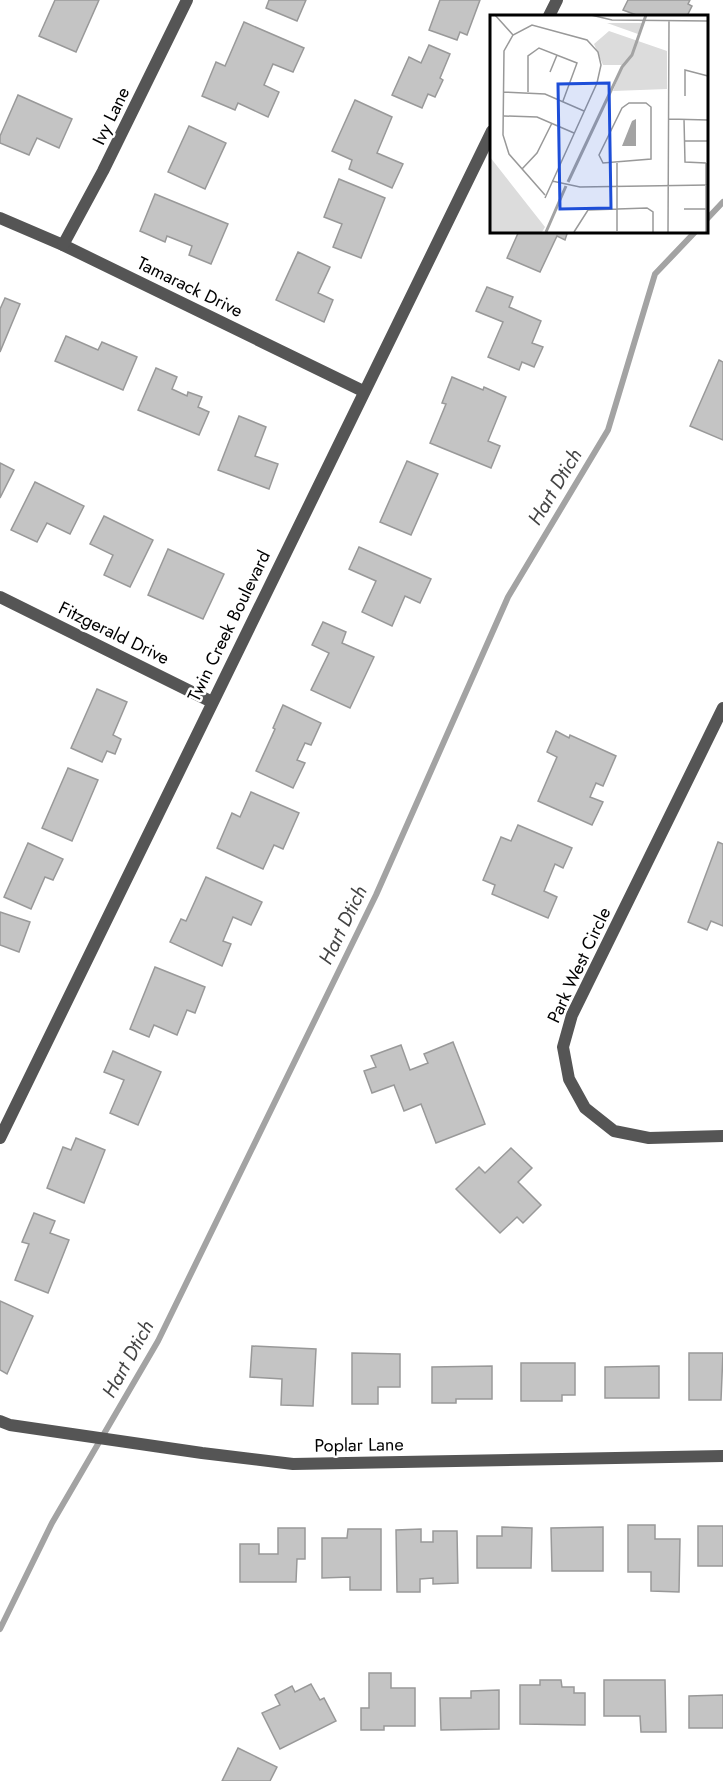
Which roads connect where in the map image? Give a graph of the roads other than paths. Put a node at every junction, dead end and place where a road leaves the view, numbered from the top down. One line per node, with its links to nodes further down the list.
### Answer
1 (187, 0): 6 (street, Ivy Lane)
2 (557, 0): 3 (street)
3 (550, 15)
4 (490, 135): 7 (street, Twin Creek Boulevard)
5 (0, 218): 6 (street, Tamarack Drive)
6 (63, 245): 7 (street, Tamarack Drive)
7 (363, 391): 9 (street, Twin Creek Boulevard)
8 (0, 597): 9 (street, Fitzgerald Drive)
9 (212, 702): 12 (street, Twin Creek Boulevard)
10 (723, 708): 11 (street, Park West Circle)
11 (723, 1136)
12 (0, 1138)
13 (0, 1421): 14 (street, Poplar Lane)
14 (723, 1456)

